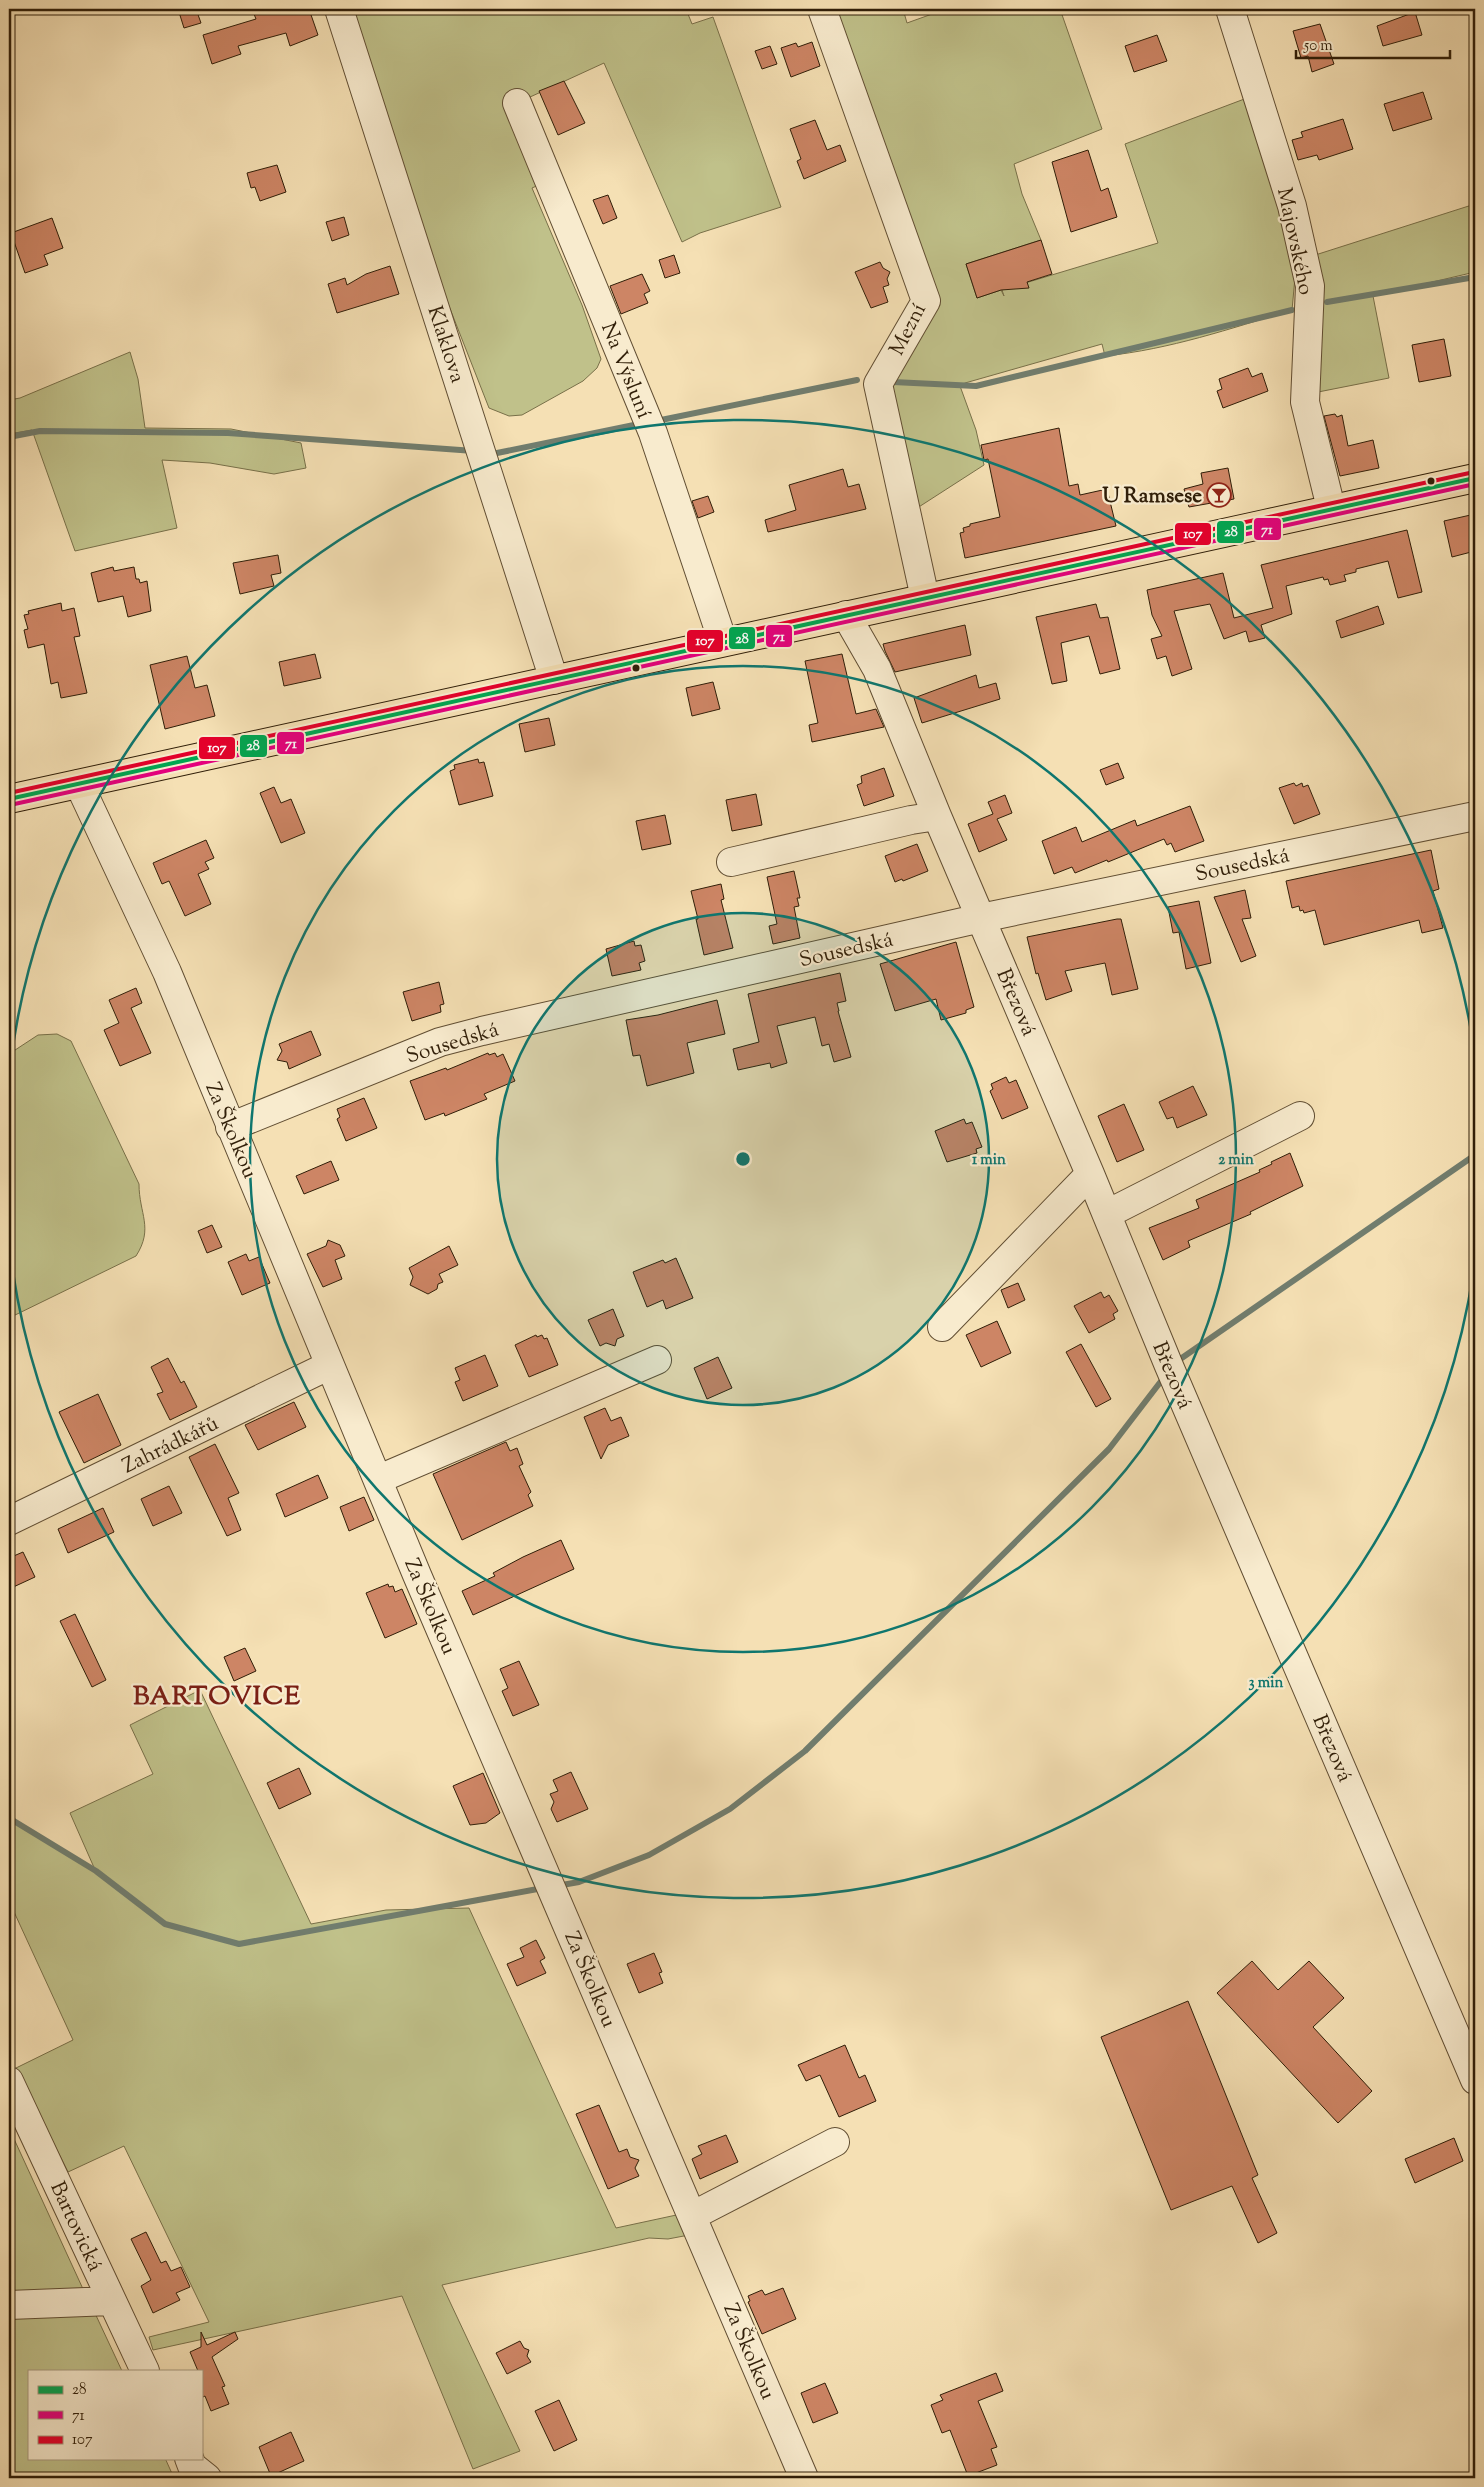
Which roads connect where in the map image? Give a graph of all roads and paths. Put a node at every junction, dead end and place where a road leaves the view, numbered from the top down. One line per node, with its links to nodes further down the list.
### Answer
1 (339, 9): 10 (street, Klaklova)
2 (822, 9): 7 (street, Mezní)
3 (1230, 9): 6 (street, Majovského)
4 (517, 103): 9 (street, Na Výsluní)
5 (1475, 478): 6 (main road)
6 (1331, 508): 7 (main road)
7 (925, 598): 8 (main road)
8 (859, 612): 9 (main road); 13 (street, Březová)
9 (723, 642): 10 (main road)
10 (554, 680): 11 (main road)
11 (79, 784): 12 (main road); 18 (street, Za Školkou)
12 (9, 799)
13 (937, 816): 15 (street); 16 (street, Březová)
14 (1475, 816): 16 (street, Sousedská)
15 (731, 862)
16 (981, 918): 18 (street, Sousedská); 19 (street, Březová)
17 (1300, 1116): 20 (street)
18 (230, 1126): 23 (street, Za Školkou)
19 (1090, 1174): 20 (street, Březová); 21 (street)
20 (1107, 1214): 26 (street, Březová)
21 (942, 1327)
22 (657, 1360): 24 (street)
23 (330, 1366): 24 (street, Za Školkou); 25 (street, Zahrádkářů)
24 (379, 1479): 29 (street, Za Školkou)
25 (9, 1521)
26 (1475, 2080)
27 (9, 2081): 30 (street, Bartovická)
28 (835, 2142): 29 (street)
29 (692, 2216): 35 (street, Za Školkou)
30 (111, 2300): 31 (street); 32 (street, Bartovická)
31 (9, 2305)
32 (145, 2370)
33 (190, 2460): 34 (street)
34 (207, 2478)
35 (804, 2478)

